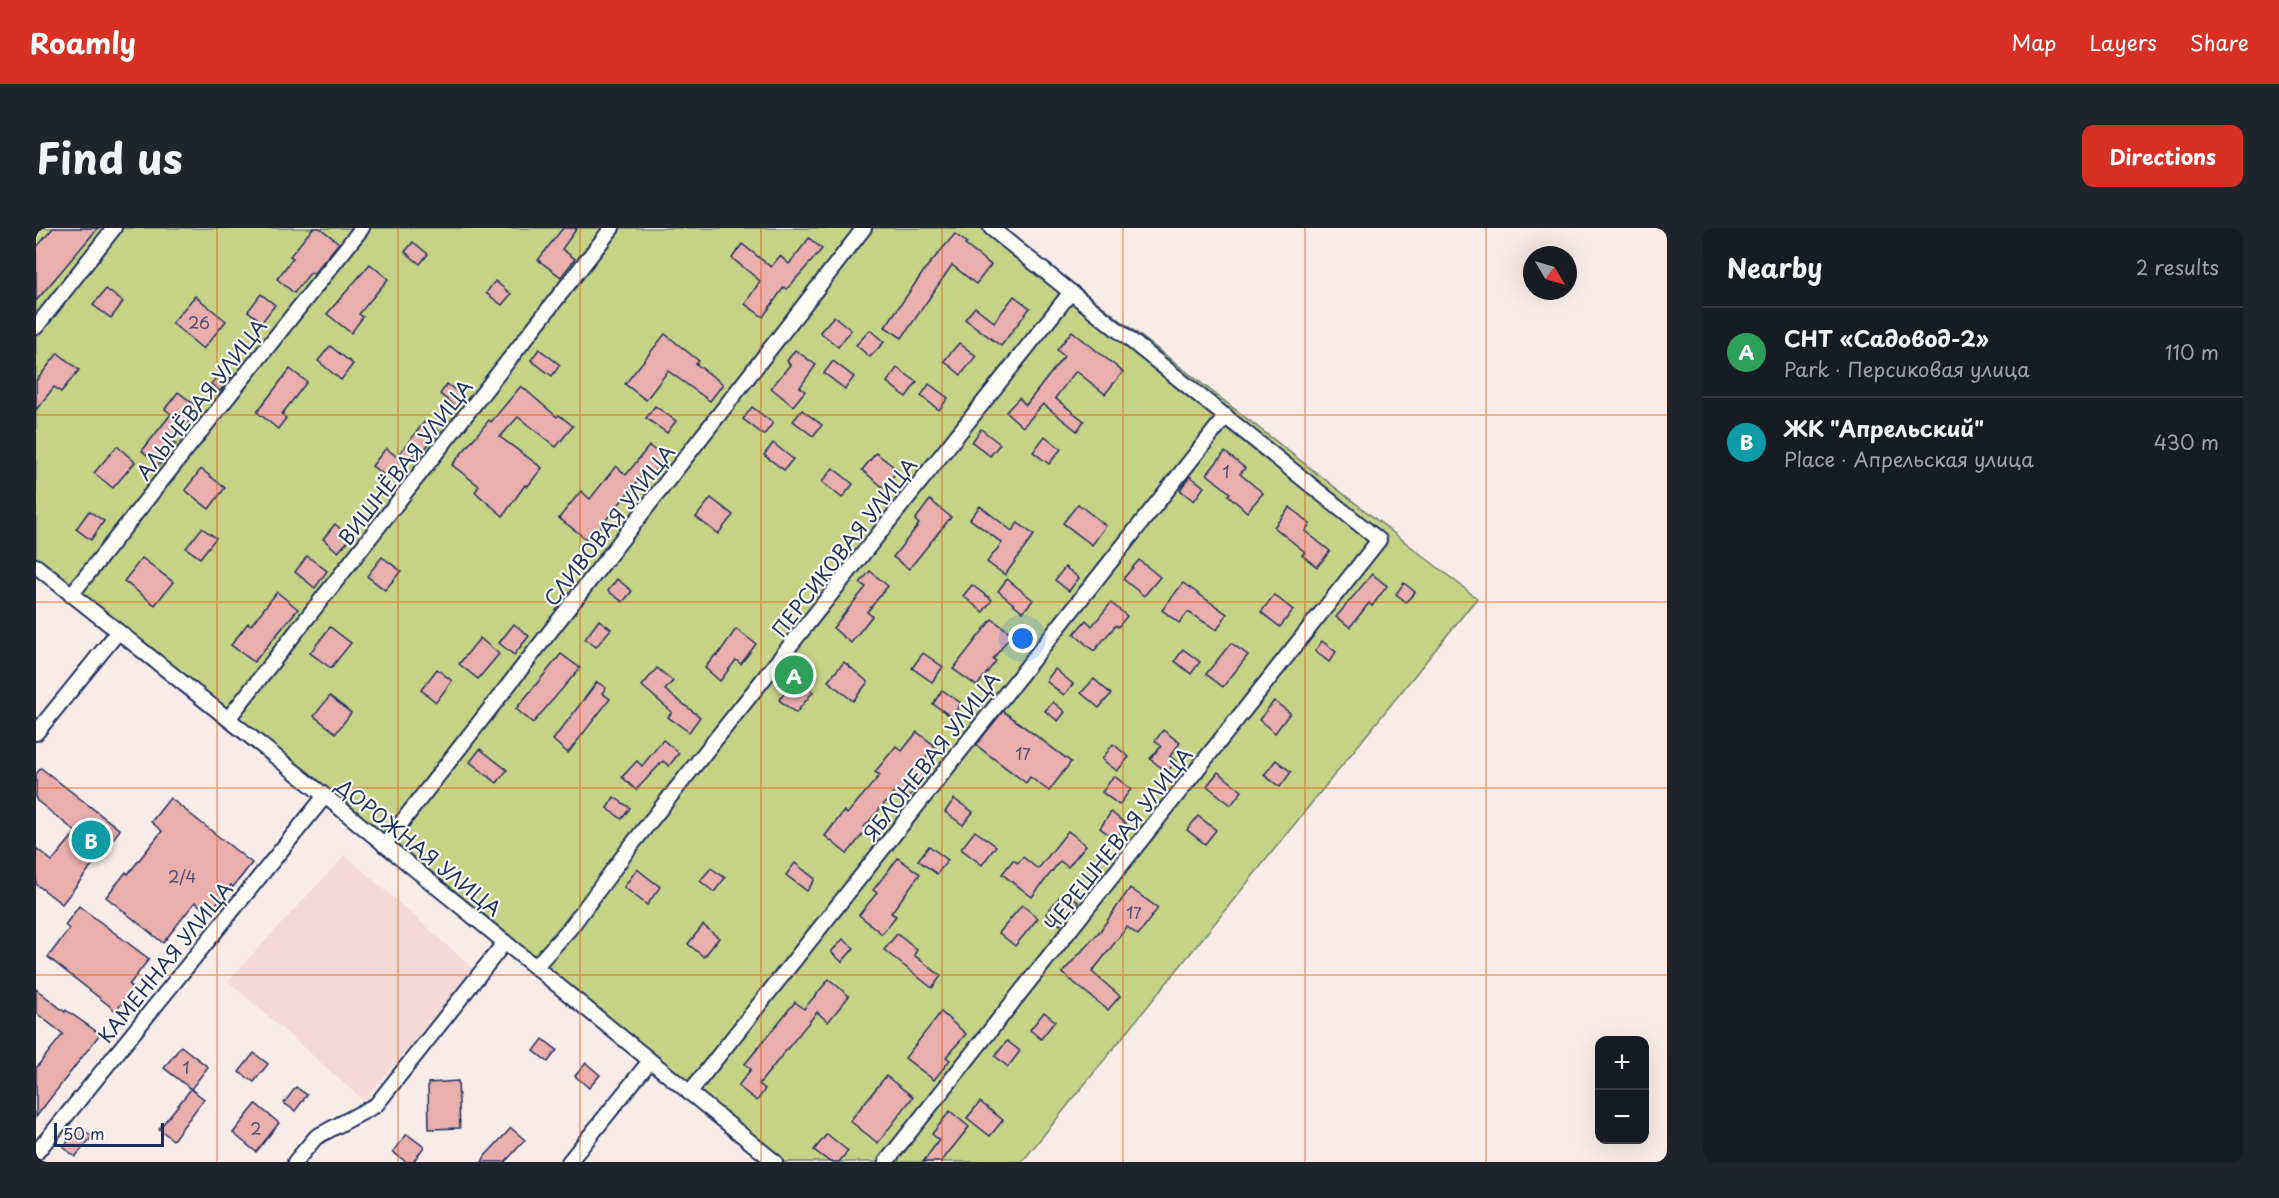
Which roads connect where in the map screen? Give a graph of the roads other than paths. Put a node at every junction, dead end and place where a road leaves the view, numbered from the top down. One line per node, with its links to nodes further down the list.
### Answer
1 (114, 228): 7 (street)
2 (362, 228): 10 (street, АЛЫЧЁВАЯ УЛИЦА)
3 (612, 228): 12 (street, ВИШНЁВАЯ УЛИЦА)
4 (864, 228): 15 (street, СЛИВОВАЯ УЛИЦА)
5 (991, 228): 6 (street)
6 (1071, 291): 8 (street); 17 (street, ПЕРСИКОВАЯ УЛИЦА)
7 (36, 327)
8 (1226, 416): 19 (street, ЯБЛОНЕВАЯ УЛИЦА); 24 (street, ЧЕРЕШНЕВАЯ УЛИЦА)
9 (36, 566): 10 (street, ДОРОЖНАЯ УЛИЦА)
10 (71, 595): 11 (street, ДОРОЖНАЯ УЛИЦА)
11 (118, 632): 12 (street, ДОРОЖНАЯ УЛИЦА); 13 (street)
12 (228, 719): 14 (street, ДОРОЖНАЯ УЛИЦА)
13 (36, 733)
14 (325, 796): 15 (street, ДОРОЖНАЯ УЛИЦА); 20 (street, КАМЕННАЯ УЛИЦА)
15 (384, 845): 16 (street, ДОРОЖНАЯ УЛИЦА)
16 (505, 942): 17 (street, ДОРОЖНАЯ УЛИЦА); 21 (street)
17 (536, 966): 18 (street, ДОРОЖНАЯ УЛИЦА)
18 (650, 1061): 19 (street, ДОРОЖНАЯ УЛИЦА); 22 (street)
19 (689, 1092): 23 (street, ДОРОЖНАЯ УЛИЦА)
20 (36, 1153)
21 (295, 1162)
22 (569, 1162)
23 (775, 1162)
24 (886, 1162)

